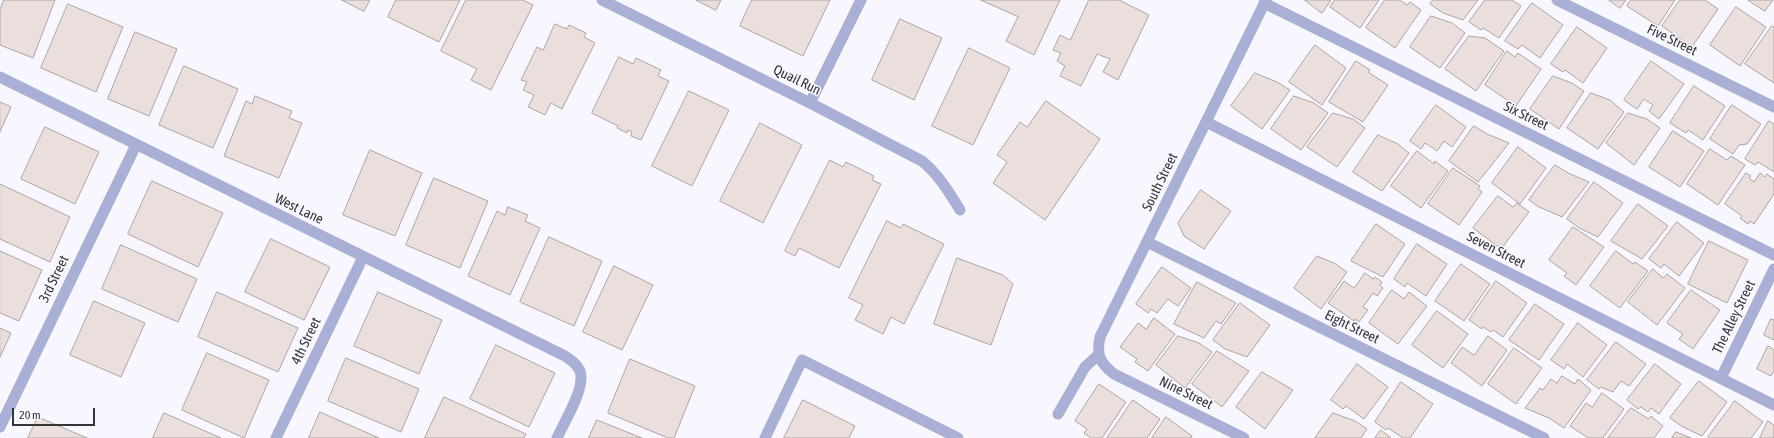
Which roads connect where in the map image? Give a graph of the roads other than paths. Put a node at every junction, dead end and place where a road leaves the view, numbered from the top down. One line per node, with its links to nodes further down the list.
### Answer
1 (602, 0): 6 (lane, Quail Run)
2 (861, 0): 6 (lane)
3 (1557, 0): 7 (lane, Five Street)
4 (1265, 2): 8 (lane, South Street); 12 (lane, Six Street)
5 (0, 78): 9 (lane, West Lane)
6 (810, 103): 10 (lane, Quail Run)
7 (1774, 107)
8 (1206, 122): 11 (lane, South Street); 16 (lane, Seven Street)
9 (136, 145): 13 (lane, West Lane); 19 (lane, 3rd Street)
10 (960, 210)
11 (1147, 242): 15 (lane, South Street); 25 (lane, Eight Street)
12 (1774, 255)
13 (363, 257): 20 (lane, 4th Street); 21 (lane, West Lane)
14 (1774, 269): 16 (lane, The Alley Street)
15 (1098, 355): 18 (lane); 24 (lane, Nine Street)
16 (1720, 378): 17 (lane, Seven Street)
17 (1774, 404)
18 (1058, 414)
19 (0, 427)
20 (276, 438)
21 (557, 438)
22 (765, 438): 23 (lane)
23 (958, 438)
24 (1244, 438)
25 (1544, 438)

